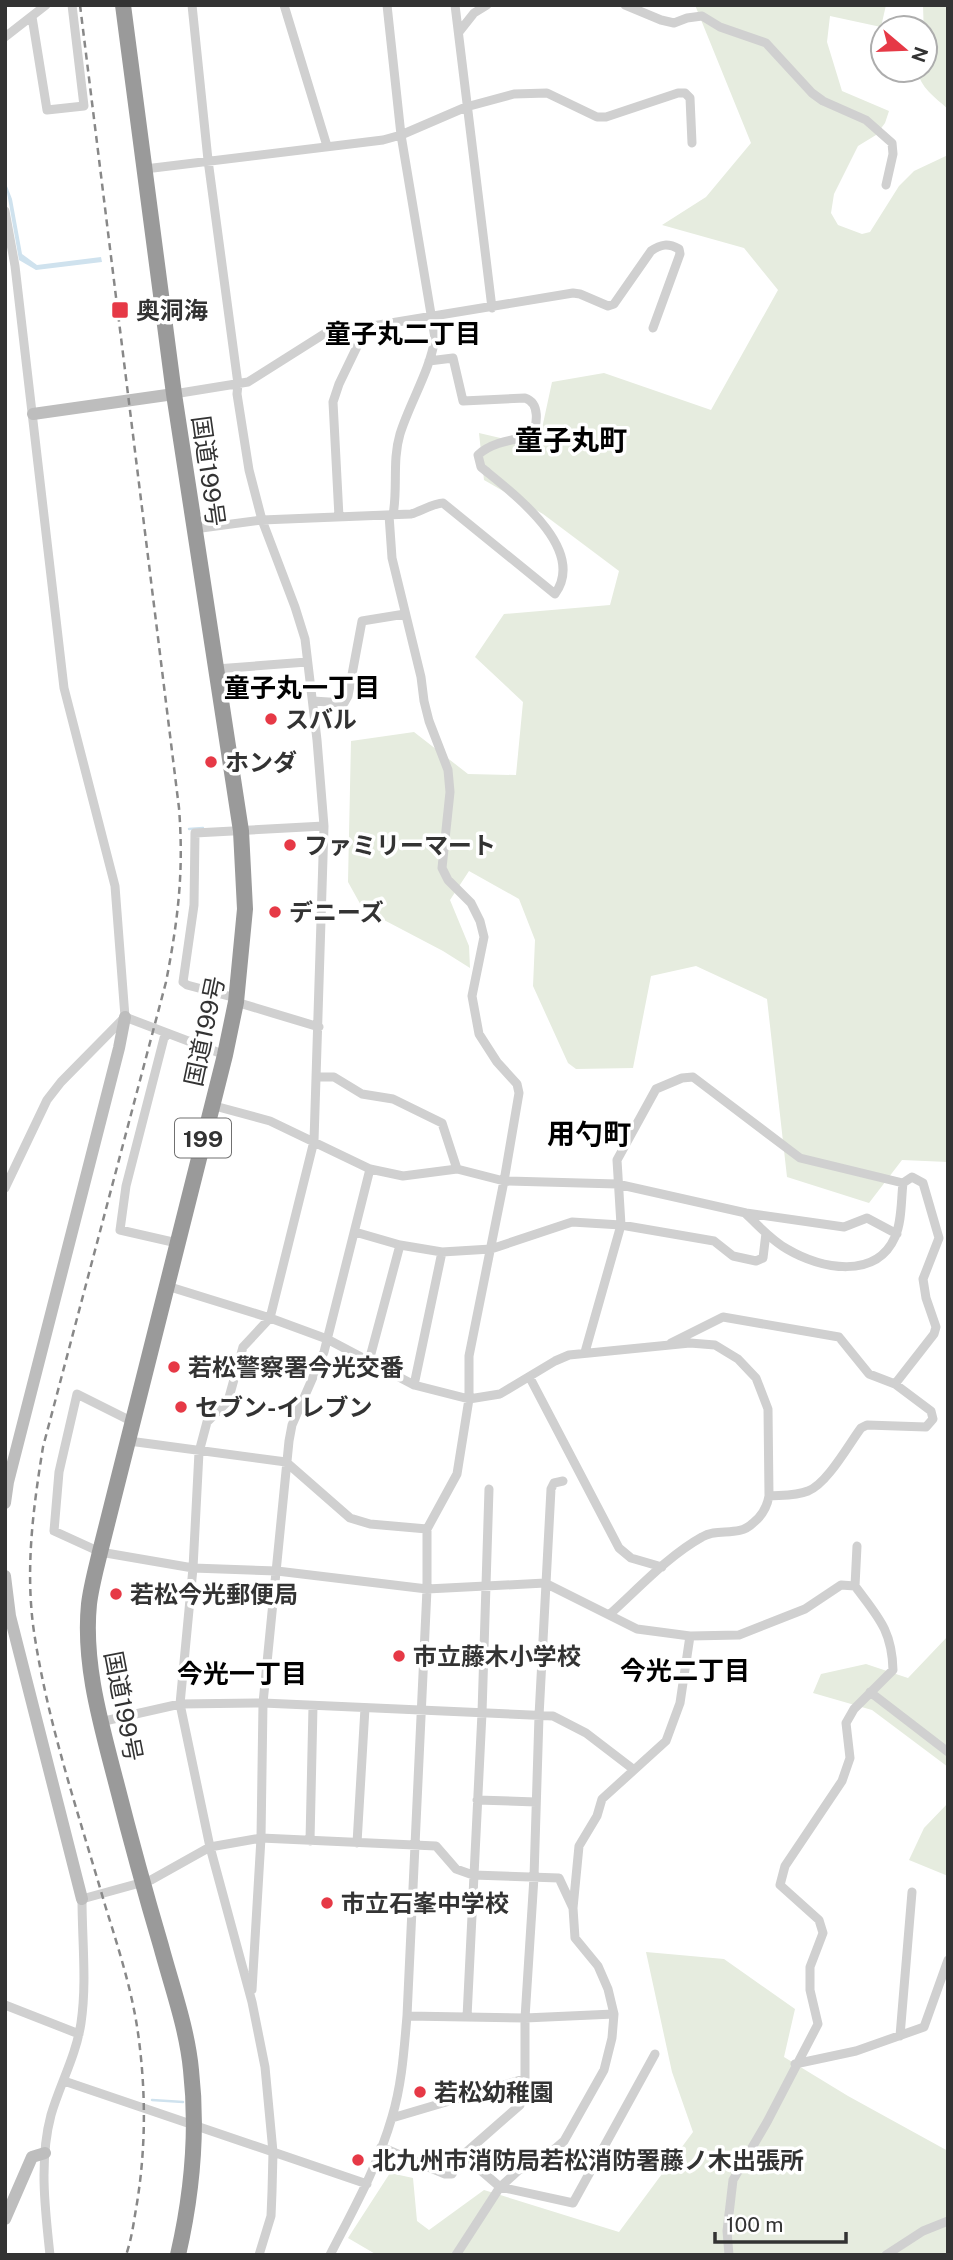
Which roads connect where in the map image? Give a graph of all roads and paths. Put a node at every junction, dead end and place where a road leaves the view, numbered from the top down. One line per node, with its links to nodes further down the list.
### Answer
1 (46, 5): 11 (street)
2 (72, 5): 11 (street)
3 (123, 5): 19 (highway, 国道199号 / 199)
4 (131, 5): 19 (highway, 国道199号 / 199)
5 (192, 5): 18 (street)
6 (284, 5): 17 (street)
7 (387, 5): 15 (street)
8 (455, 5): 12 (street)
9 (487, 5): 12 (street)
10 (625, 5): 20 (street)
11 (32, 17): 13 (street)
12 (459, 32): 14 (street)
13 (5, 37)
14 (466, 107): 15 (street); 16 (street); 22 (street)
15 (401, 135): 17 (street); 23 (street)
16 (692, 143)
17 (327, 146): 18 (street)
18 (208, 160): 19 (street); 27 (street)
19 (149, 168): 28 (highway, 国道199号 / 199)
20 (886, 185)
21 (5, 211): 29 (street)
22 (492, 308): 23 (street); 25 (street)
23 (433, 317): 24 (street); 26 (street)
24 (366, 328): 27 (street); 31 (street)
25 (653, 328)
26 (429, 361): 30 (street); 30 (street)
27 (238, 384): 28 (street); 32 (street)
28 (179, 393): 29 (street); 33 (highway, 国道199号 / 199)
29 (33, 414): 41 (street)
30 (391, 515): 31 (street); 34 (street)
31 (339, 517): 32 (street)
32 (262, 520): 33 (street); 35 (street)
33 (199, 528): 36 (highway, 国道199号 / 199)
34 (405, 614): 37 (street); 50 (street)
35 (307, 662): 36 (street); 37 (street)
36 (220, 669): 39 (highway, 国道199号 / 199)
37 (313, 701): 38 (street)
38 (324, 826): 39 (street); 42 (street)
39 (245, 831): 40 (highway, 国道199号 / 199); 40 (street)
40 (239, 1002): 42 (street); 44 (highway, 国道199号 / 199); 46 (highway, 国道199号 / 199)
41 (124, 1017): 43 (street); 53 (street); 80 (street)
42 (319, 1027): 45 (street)
43 (168, 1034): 44 (street); 59 (street)
44 (225, 1055): 46 (highway, 国道199号 / 199)
45 (317, 1077): 47 (street); 49 (street)
46 (216, 1106): 47 (street); 59 (highway, 国道199号 / 199); 63 (highway, 国道199号 / 199)
47 (314, 1142): 48 (street); 64 (street)
48 (370, 1169): 49 (street); 56 (street)
49 (457, 1169): 50 (street)
50 (505, 1181): 52 (street); 61 (street)
51 (903, 1183): 52 (street); 58 (street); 70 (street)
52 (617, 1184): 54 (street); 55 (street)
53 (5, 1188)
54 (746, 1213): 57 (street); 58 (street)
55 (621, 1225): 57 (street); 61 (street); 67 (street)
56 (355, 1232): 60 (street); 65 (street)
57 (766, 1233): 58 (street)
58 (897, 1234)
59 (177, 1243): 63 (highway, 国道199号 / 199)
60 (400, 1245): 62 (street); 68 (street)
61 (491, 1250): 62 (street); 72 (street)
62 (442, 1252): 71 (street)
63 (171, 1287): 64 (street); 73 (highway, 国道199号 / 199); 74 (highway, 国道199号 / 199)
64 (270, 1318): 65 (street); 75 (street)
65 (327, 1339): 68 (street); 76 (street)
66 (666, 1345): 67 (street); 70 (street); 79 (street)
67 (585, 1352): 69 (street)
68 (369, 1361): 71 (street)
69 (530, 1378): 72 (street); 84 (street)
70 (895, 1384): 79 (street)
71 (414, 1385): 72 (street)
72 (469, 1399): 81 (street)
73 (132, 1422): 74 (highway, 国道199号 / 199); 83 (street)
74 (133, 1442): 75 (street); 83 (highway, 国道199号 / 199)
75 (199, 1452): 76 (street); 85 (street)
76 (286, 1462): 81 (street); 86 (street)
77 (563, 1482): 88 (street)
78 (489, 1489): 89 (street)
79 (769, 1496): 84 (street)
80 (5, 1503)
81 (427, 1529): 91 (street)
82 (857, 1546): 90 (street)
83 (104, 1553): 85 (street); 103 (highway, 国道199号 / 199)
84 (662, 1567): 93 (street)
85 (193, 1568): 86 (street); 97 (street)
86 (277, 1571): 91 (street); 96 (street)
87 (5, 1576): 92 (street)
88 (545, 1583): 89 (street); 93 (street); 102 (street)
89 (485, 1585): 91 (street); 101 (street)
90 (855, 1586): 94 (street); 95 (street)
91 (427, 1589): 100 (street)
92 (8, 1614): 117 (street)
93 (610, 1614): 94 (street)
94 (690, 1636): 105 (street)
95 (870, 1692): 104 (street); 129 (street)
96 (263, 1703): 97 (street); 98 (street); 108 (street)
97 (180, 1704): 103 (street); 111 (street)
98 (313, 1706): 99 (street); 109 (street)
99 (365, 1708): 100 (street); 110 (street)
100 (421, 1710): 101 (street); 112 (street)
101 (482, 1713): 102 (street); 106 (street)
102 (539, 1716): 105 (street); 107 (street)
103 (105, 1720): 115 (highway, 国道199号 / 199)
104 (948, 1752)
105 (633, 1769): 118 (street)
106 (477, 1800): 107 (street); 113 (street)
107 (536, 1802): 114 (street)
108 (261, 1838): 109 (street); 111 (street); 120 (street)
109 (310, 1841): 110 (street)
110 (357, 1843): 112 (street)
111 (210, 1847): 115 (street); 120 (street)
112 (414, 1847): 113 (street); 123 (street)
113 (473, 1875): 114 (street); 124 (street)
114 (534, 1877): 118 (street); 125 (street)
115 (147, 1881): 117 (street); 133 (highway, 国道199号 / 199)
116 (912, 1892): 127 (street)
117 (82, 1899): 126 (street)
118 (573, 1908): 122 (street)
119 (948, 1960): 127 (street)
120 (252, 2002): 135 (street)
121 (5, 2006): 126 (street)
122 (614, 2014): 125 (street); 139 (street)
123 (407, 2016): 124 (street); 132 (street)
124 (467, 2017): 125 (street)
125 (524, 2018): 130 (street)
126 (79, 2034): 131 (street)
127 (901, 2036): 129 (street)
128 (655, 2054): 139 (street)
129 (795, 2064): 148 (street)
130 (524, 2079): 132 (street); 137 (street)
131 (64, 2081): 133 (street); 136 (street)
132 (392, 2118): 134 (street)
133 (199, 2126): 135 (street); 143 (highway, 国道199号 / 199); 144 (highway, 国道199号 / 199)
134 (381, 2147): 137 (street); 138 (street)
135 (273, 2151): 138 (street); 145 (street)
136 (45, 2154): 140 (street); 142 (street)
137 (463, 2155): 139 (street)
138 (367, 2184): 146 (street)
139 (500, 2187): 147 (street)
140 (5, 2219)
141 (948, 2221): 149 (street)
142 (50, 2255)
143 (178, 2255)
144 (187, 2255)
145 (259, 2255)
146 (330, 2255)
147 (456, 2255)
148 (729, 2255)
149 (886, 2255)

